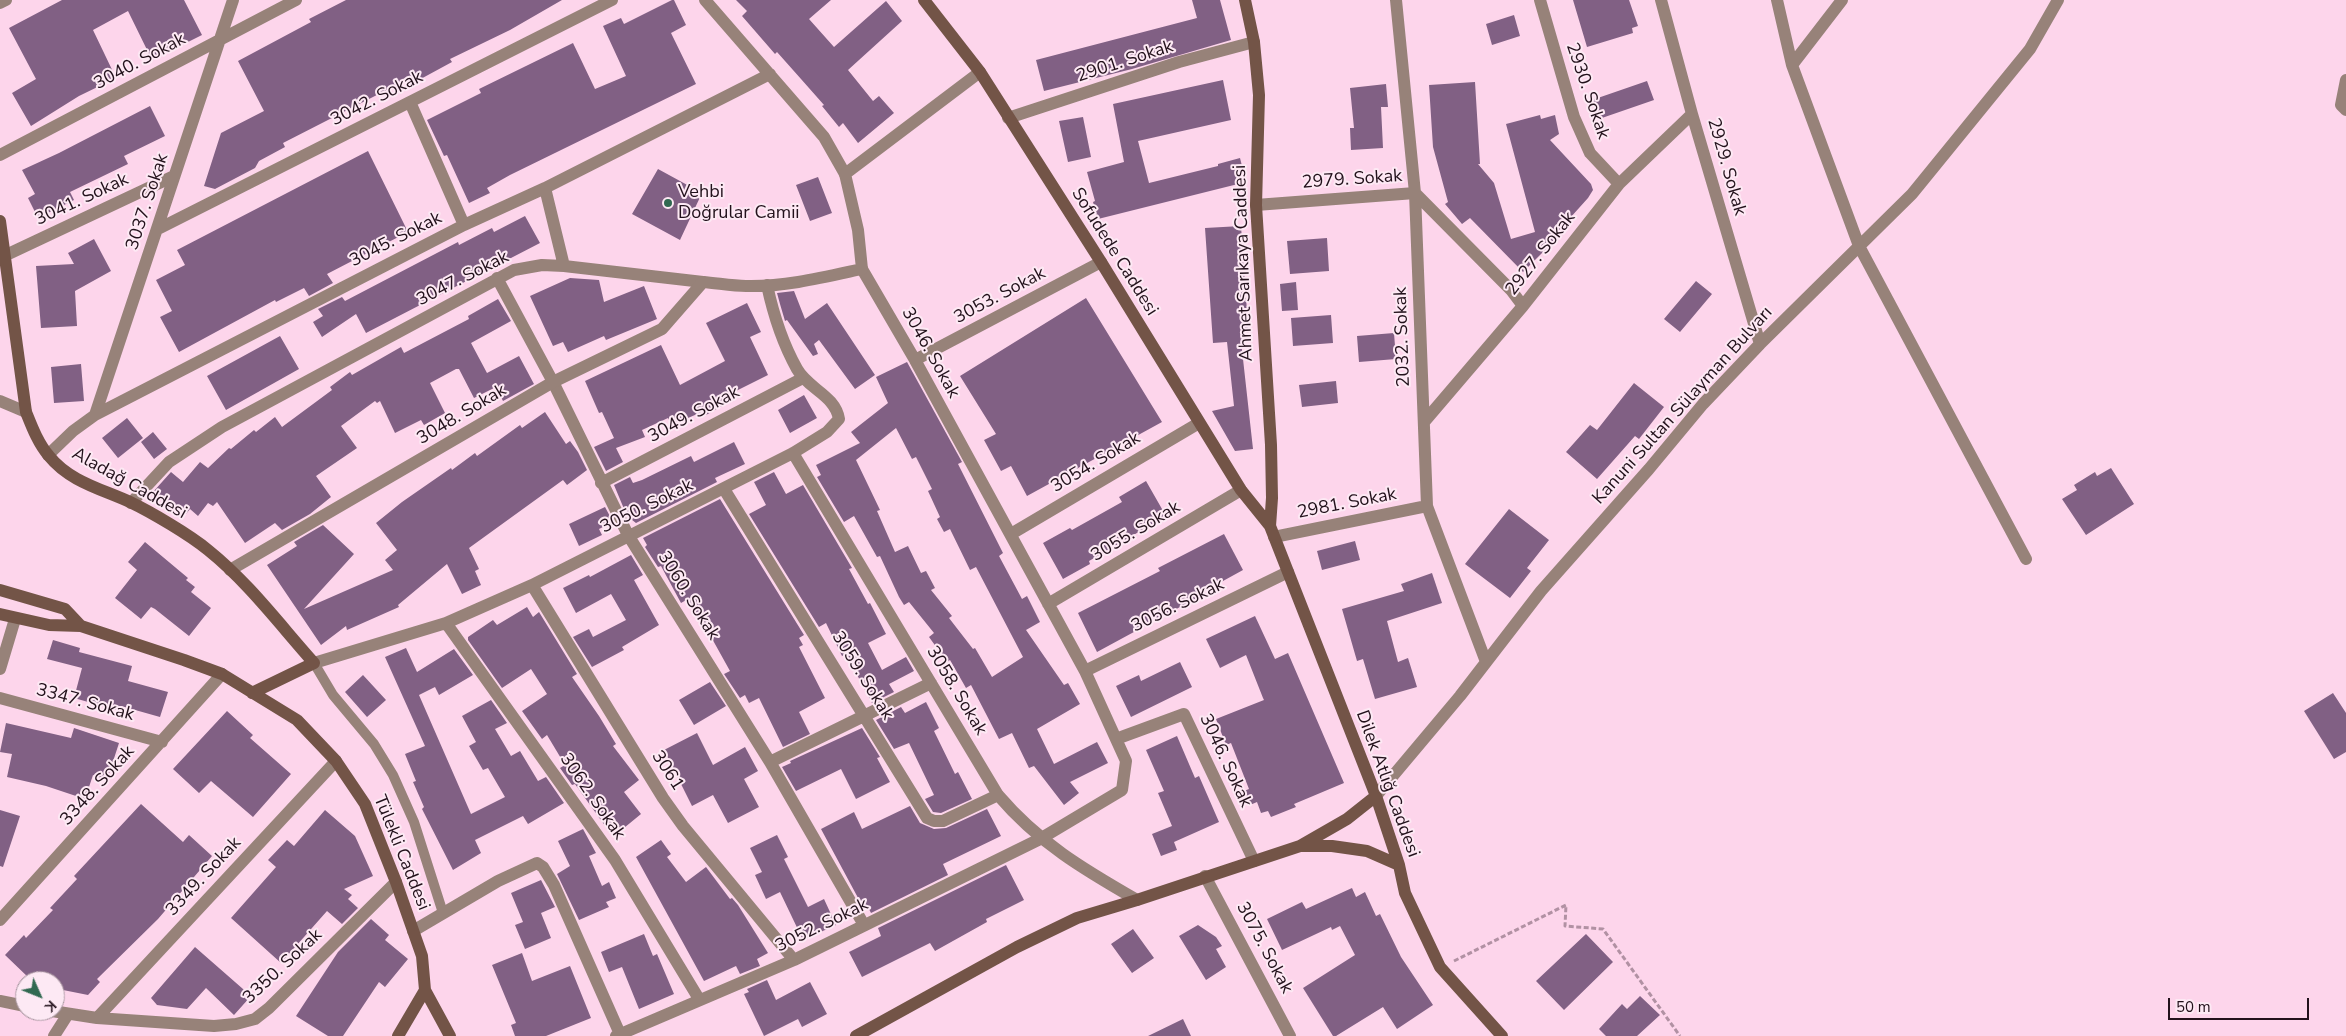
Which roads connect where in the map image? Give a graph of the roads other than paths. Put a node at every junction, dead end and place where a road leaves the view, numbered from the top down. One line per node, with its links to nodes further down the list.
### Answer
1 (6, 0): 14 (street)
2 (233, 0): 15 (street, 3037. Sokak)
3 (296, 0): 15 (street, 3040. Sokak)
4 (612, 0): 21 (street, 3042. Sokak)
5 (705, 0): 19 (street, 3046. Sokak)
6 (924, 0): 18 (main road, Sofudede Caddesi)
7 (1245, 0): 16 (main road, Ahmet Sarıkaya Caddesi)
8 (1396, 0): 30 (street, 2032. Sokak)
9 (1540, 0): 28 (street, 2930. Sokak)
10 (1661, 0): 23 (street, 2929. Sokak)
11 (1777, 0): 17 (street)
12 (1842, 0): 17 (street)
13 (2058, 0): 35 (street, Kanuni Sultan Sülayman Bulvarı)
14 (0, 3)
15 (220, 40): 25 (street, 3040. Sokak); 27 (street, 3037. Sokak)
16 (1254, 42): 24 (street, 2901. Sokak); 31 (main road, Ahmet Sarıkaya Caddesi)
17 (1792, 65): 35 (street)
18 (980, 72): 24 (main road, Sofudede Caddesi); 26 (street)
19 (770, 74): 26 (street, 3046. Sokak); 29 (street, 3045. Sokak)
20 (2346, 80): 22 (street)
21 (410, 102): 33 (street); 34 (street, 3042. Sokak)
22 (2346, 110)
23 (1692, 114): 28 (street, 2927. Sokak); 44 (street, 2929. Sokak)
24 (1008, 118): 37 (main road, Sofudede Caddesi)
25 (0, 155)
26 (845, 174): 39 (street, 3046. Sokak)
27 (174, 176): 34 (street, 3037. Sokak); 36 (street, 3041. Sokak)
28 (1619, 184): 43 (street, 2927. Sokak)
29 (545, 188): 33 (street, 3045. Sokak); 38 (street)
30 (1414, 193): 31 (street, 2979. Sokak); 43 (street, 2979. Sokak); 51 (street, 2032. Sokak)
31 (1256, 205): 60 (main road, Ahmet Sarıkaya Caddesi)
32 (0, 221): 36 (main road, Aladağ Caddesi)
33 (464, 225): 50 (street, 3045. Sokak)
34 (158, 229): 50 (street, 3037. Sokak)
35 (1859, 246): 44 (street, Kanuni Sultan Sülayman Bulvarı); 63 (street)
36 (4, 256): 49 (main road, Aladağ Caddesi)
37 (1101, 262): 45 (street, 3053. Sokak); 52 (main road, Sofudede Caddesi)
38 (564, 266): 40 (street, 3047. Sokak); 41 (street, 3047. Sokak)
39 (862, 268): 42 (street, 3047. Sokak); 45 (street, 3046. Sokak)
40 (497, 278): 47 (street, 3060. Sokak); 58 (street, 3047. Sokak)
41 (703, 282): 42 (street, 3047. Sokak); 47 (street, 3048. Sokak)
42 (767, 285): 46 (street, 3050. Sokak)
43 (1523, 306): 51 (street, 2927. Sokak)
44 (1760, 344): 73 (street, Kanuni Sultan Sülayman Bulvarı)
45 (915, 360): 61 (street, 3046. Sokak)
46 (803, 378): 53 (street, 3050. Sokak); 55 (street, 3049. Sokak)
47 (552, 382): 55 (street, 3060. Sokak); 64 (street, 3048. Sokak)
48 (0, 401): 49 (street)
49 (26, 412): 54 (main road, Aladağ Caddesi)
50 (95, 415): 54 (street, 3045. Sokak)
51 (1424, 422): 59 (street, 2032. Sokak)
52 (1198, 423): 57 (main road, Sofudede Caddesi); 61 (street, 3054. Sokak)
53 (793, 453): 56 (street, 3050. Sokak); 78 (street, 3058. Sokak)
54 (48, 456): 58 (main road, Aladağ Caddesi)
55 (601, 484): 62 (street, 3060. Sokak)
56 (724, 489): 62 (street, 3050. Sokak); 81 (street, 3059. Sokak)
57 (1241, 490): 60 (main road, Sofudede Caddesi); 68 (street, 3055. Sokak)
58 (131, 503): 64 (main road, Aladağ Caddesi)
59 (1426, 506): 60 (street, 2981. Sokak); 73 (street, 2032. Sokak)
60 (1272, 531): 65 (main road, Dilek Atlığ Caddesi)
61 (1011, 534): 68 (street, 3046. Sokak)
62 (628, 535): 66 (street, 3050. Sokak); 85 (street, 3060. Sokak)
63 (2026, 559)
64 (230, 570): 74 (main road, Aladağ Caddesi)
65 (1288, 572): 76 (street, 3056. Sokak); 87 (main road, Dilek Atlığ Caddesi)
66 (532, 585): 71 (street, 3050. Sokak); 99 (street, 3061)
67 (0, 590): 72 (main road)
68 (1048, 604): 76 (street, 3046. Sokak)
69 (0, 614): 70 (main road)
70 (14, 618): 72 (main road); 75 (street)
71 (446, 623): 74 (street, 3050. Sokak); 101 (street, 3062. Sokak)
72 (81, 626): 77 (main road, Tülekli Caddesi)
73 (1486, 662): 87 (street, Kanuni Sultan Sülayman Bulvarı)
74 (314, 663): 79 (main road); 95 (lane)
75 (0, 669)
76 (1085, 671): 82 (street, 3046. Sokak)
77 (222, 674): 79 (main road, Tülekli Caddesi); 83 (street, 3348. Sokak)
78 (931, 683): 81 (street); 86 (street, 3058. Sokak)
79 (252, 693): 84 (main road, Tülekli Caddesi)
80 (0, 698): 83 (street, 3347. Sokak)
81 (866, 716): 85 (street); 86 (street, 3059. Sokak)
82 (1116, 738): 88 (street, 3046. Sokak); 90 (street, 3046. Sokak)
83 (162, 742): 96 (street, 3348. Sokak)
84 (336, 761): 93 (main road, Tülekli Caddesi); 106 (street, 3349. Sokak)
85 (770, 762): 97 (street, 3060. Sokak)
86 (998, 795): 88 (street, 3058. Sokak)
87 (1376, 796): 89 (main road); 91 (main road, Dilek Atlığ Caddesi)
88 (1040, 839): 94 (street, 3058. Sokak); 97 (street, 3052. Sokak)
89 (1300, 846): 90 (main road); 91 (main road)
90 (1254, 861): 92 (main road)
91 (1399, 866): 114 (main road, Dilek Atlığ Caddesi)
92 (1205, 876): 94 (main road); 113 (street, 3075. Sokak)
93 (396, 882): 98 (main road, Tülekli Caddesi); 107 (street, 3350. Sokak)
94 (1137, 900): 112 (main road)
95 (443, 913): 98 (street); 108 (street)
96 (0, 920)
97 (864, 925): 99 (street, 3052. Sokak)
98 (413, 930): 100 (main road, Tülekli Caddesi)
99 (794, 960): 101 (street, 3052. Sokak)
100 (425, 990): 110 (main road); 111 (main road, Tülekli Caddesi)
101 (699, 999): 108 (street, 3052. Sokak)
102 (0, 1001): 103 (street)
103 (15, 1004)
104 (65, 1013): 105 (street, 3350. Sokak)
105 (68, 1014): 106 (street, 3350. Sokak); 109 (street)
106 (97, 1018): 107 (street, 3350. Sokak)
107 (211, 1031)
108 (618, 1035)
109 (54, 1036)
110 (398, 1036)
111 (450, 1036)
112 (856, 1036)
113 (1290, 1036)
114 (1502, 1036)

